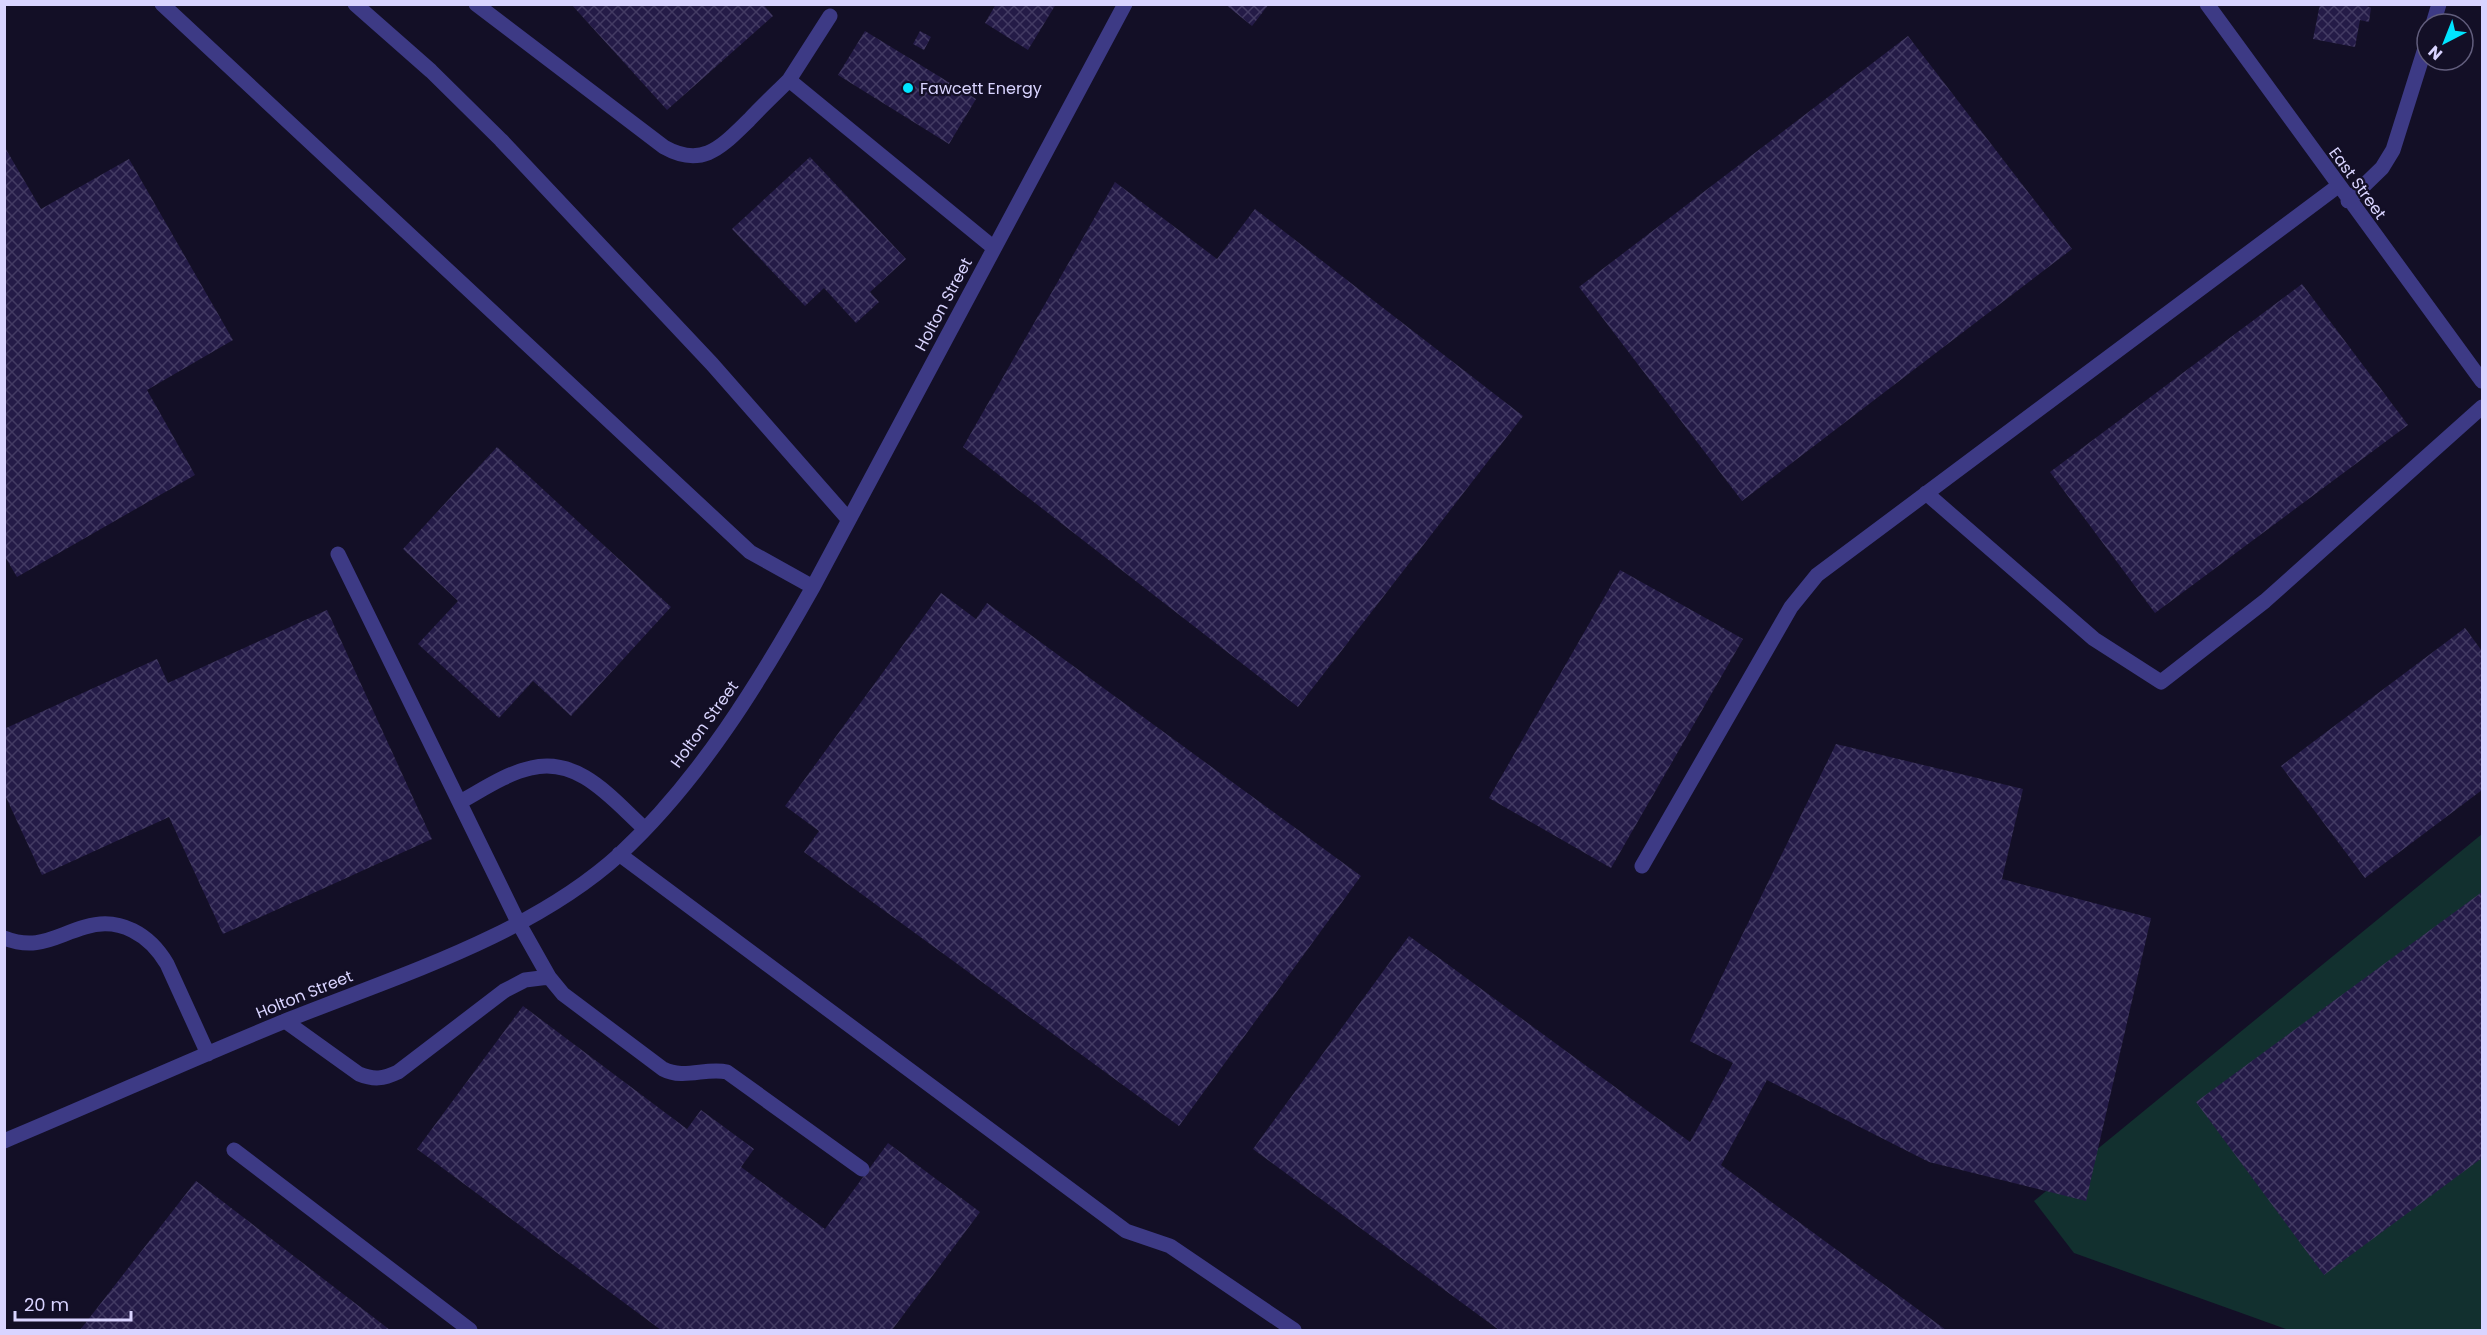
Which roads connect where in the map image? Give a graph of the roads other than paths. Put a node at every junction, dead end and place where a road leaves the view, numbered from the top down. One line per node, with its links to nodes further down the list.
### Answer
1 (162, 4): 17 (street)
2 (355, 4): 15 (street)
3 (476, 4): 8 (street)
4 (1125, 4): 11 (street, Holton Street)
5 (2207, 4): 9 (street, East Street)
6 (830, 16): 8 (street)
7 (2417, 72): 10 (street)
8 (789, 80): 11 (street)
9 (2337, 186): 10 (street, East Street); 14 (street)
10 (2348, 201): 12 (street, East Street)
11 (994, 248): 15 (street, Holton Street)
12 (2482, 381)
13 (2482, 407): 14 (street)
14 (1926, 493): 21 (street)
15 (849, 520): 17 (street, Holton Street)
16 (338, 554): 18 (street)
17 (813, 587): 19 (street, Holton Street)
18 (460, 802): 19 (street); 22 (street)
19 (644, 828): 20 (street, Holton Street)
20 (619, 854): 22 (street, Holton Street); 31 (street)
21 (1642, 866)
22 (518, 922): 24 (street); 25 (street, Holton Street)
23 (4, 938): 26 (street)
24 (549, 977): 25 (street); 29 (street)
25 (285, 1021): 26 (street, Holton Street)
26 (208, 1054): 27 (street, Holton Street)
27 (4, 1141)
28 (234, 1150): 30 (street)
29 (862, 1169)
30 (470, 1330)
31 (1294, 1330)

